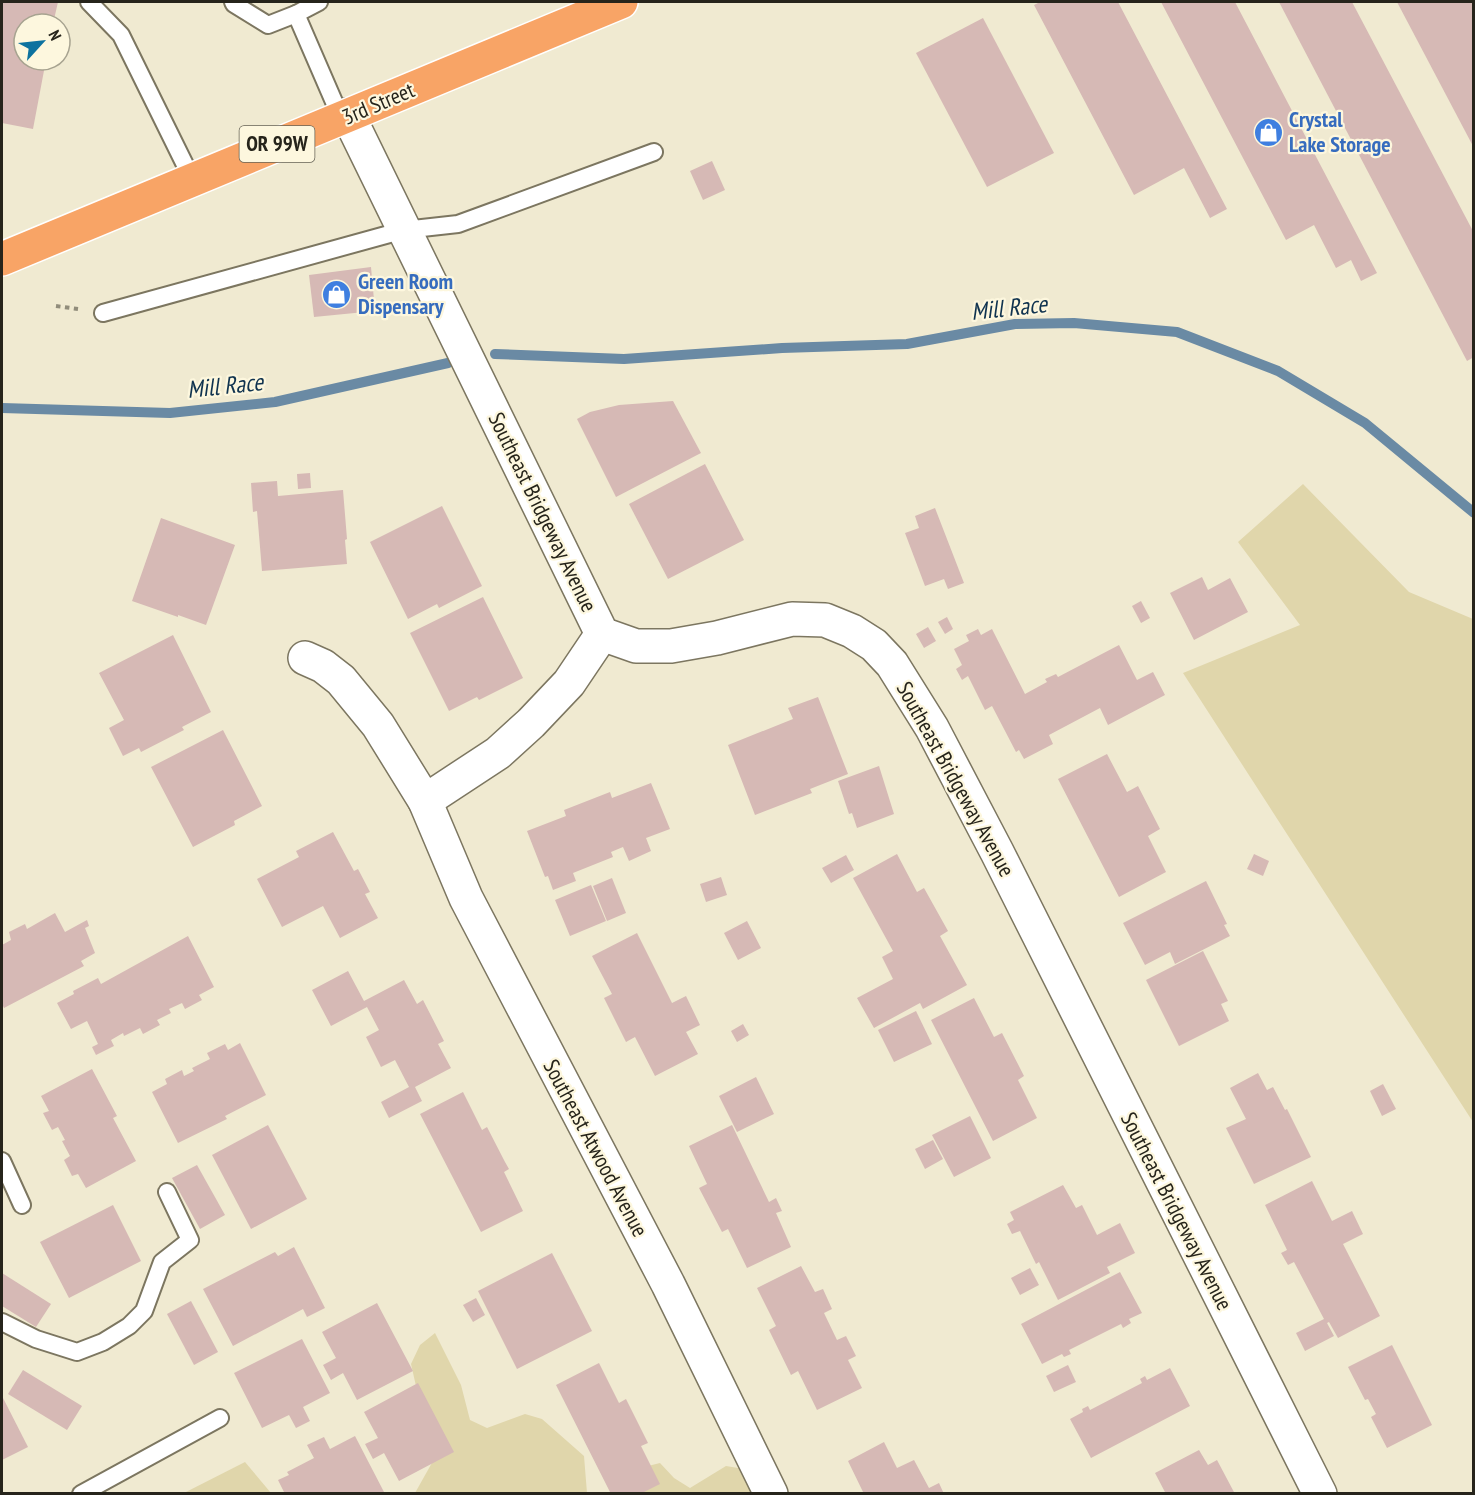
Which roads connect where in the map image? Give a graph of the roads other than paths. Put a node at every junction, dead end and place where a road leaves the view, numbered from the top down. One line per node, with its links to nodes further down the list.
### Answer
1 (89, 2): 8 (lane)
2 (233, 2): 5 (lane)
3 (319, 2): 5 (lane)
4 (621, 2): 6 (highway, 3rd Street / OR 99W)
5 (296, 14): 6 (lane)
6 (344, 116): 8 (highway, 3rd Street / OR 99W); 9 (street, Southeast Bridgeway Avenue)
7 (654, 152): 9 (lane)
8 (192, 179): 10 (highway, 3rd Street / OR 99W)
9 (404, 230): 11 (lane); 12 (street, Southeast Bridgeway Avenue)
10 (2, 259)
11 (103, 313)
12 (602, 634): 14 (street); 22 (street, Southeast Bridgeway Avenue)
13 (305, 658): 14 (street, Southeast Atwood Avenue)
14 (425, 801): 21 (street, Southeast Atwood Avenue)
15 (2, 1161): 17 (lane)
16 (167, 1192): 18 (lane)
17 (22, 1205)
18 (2, 1322)
19 (220, 1418): 20 (lane)
20 (81, 1494)
21 (771, 1494)
22 (1320, 1494)

